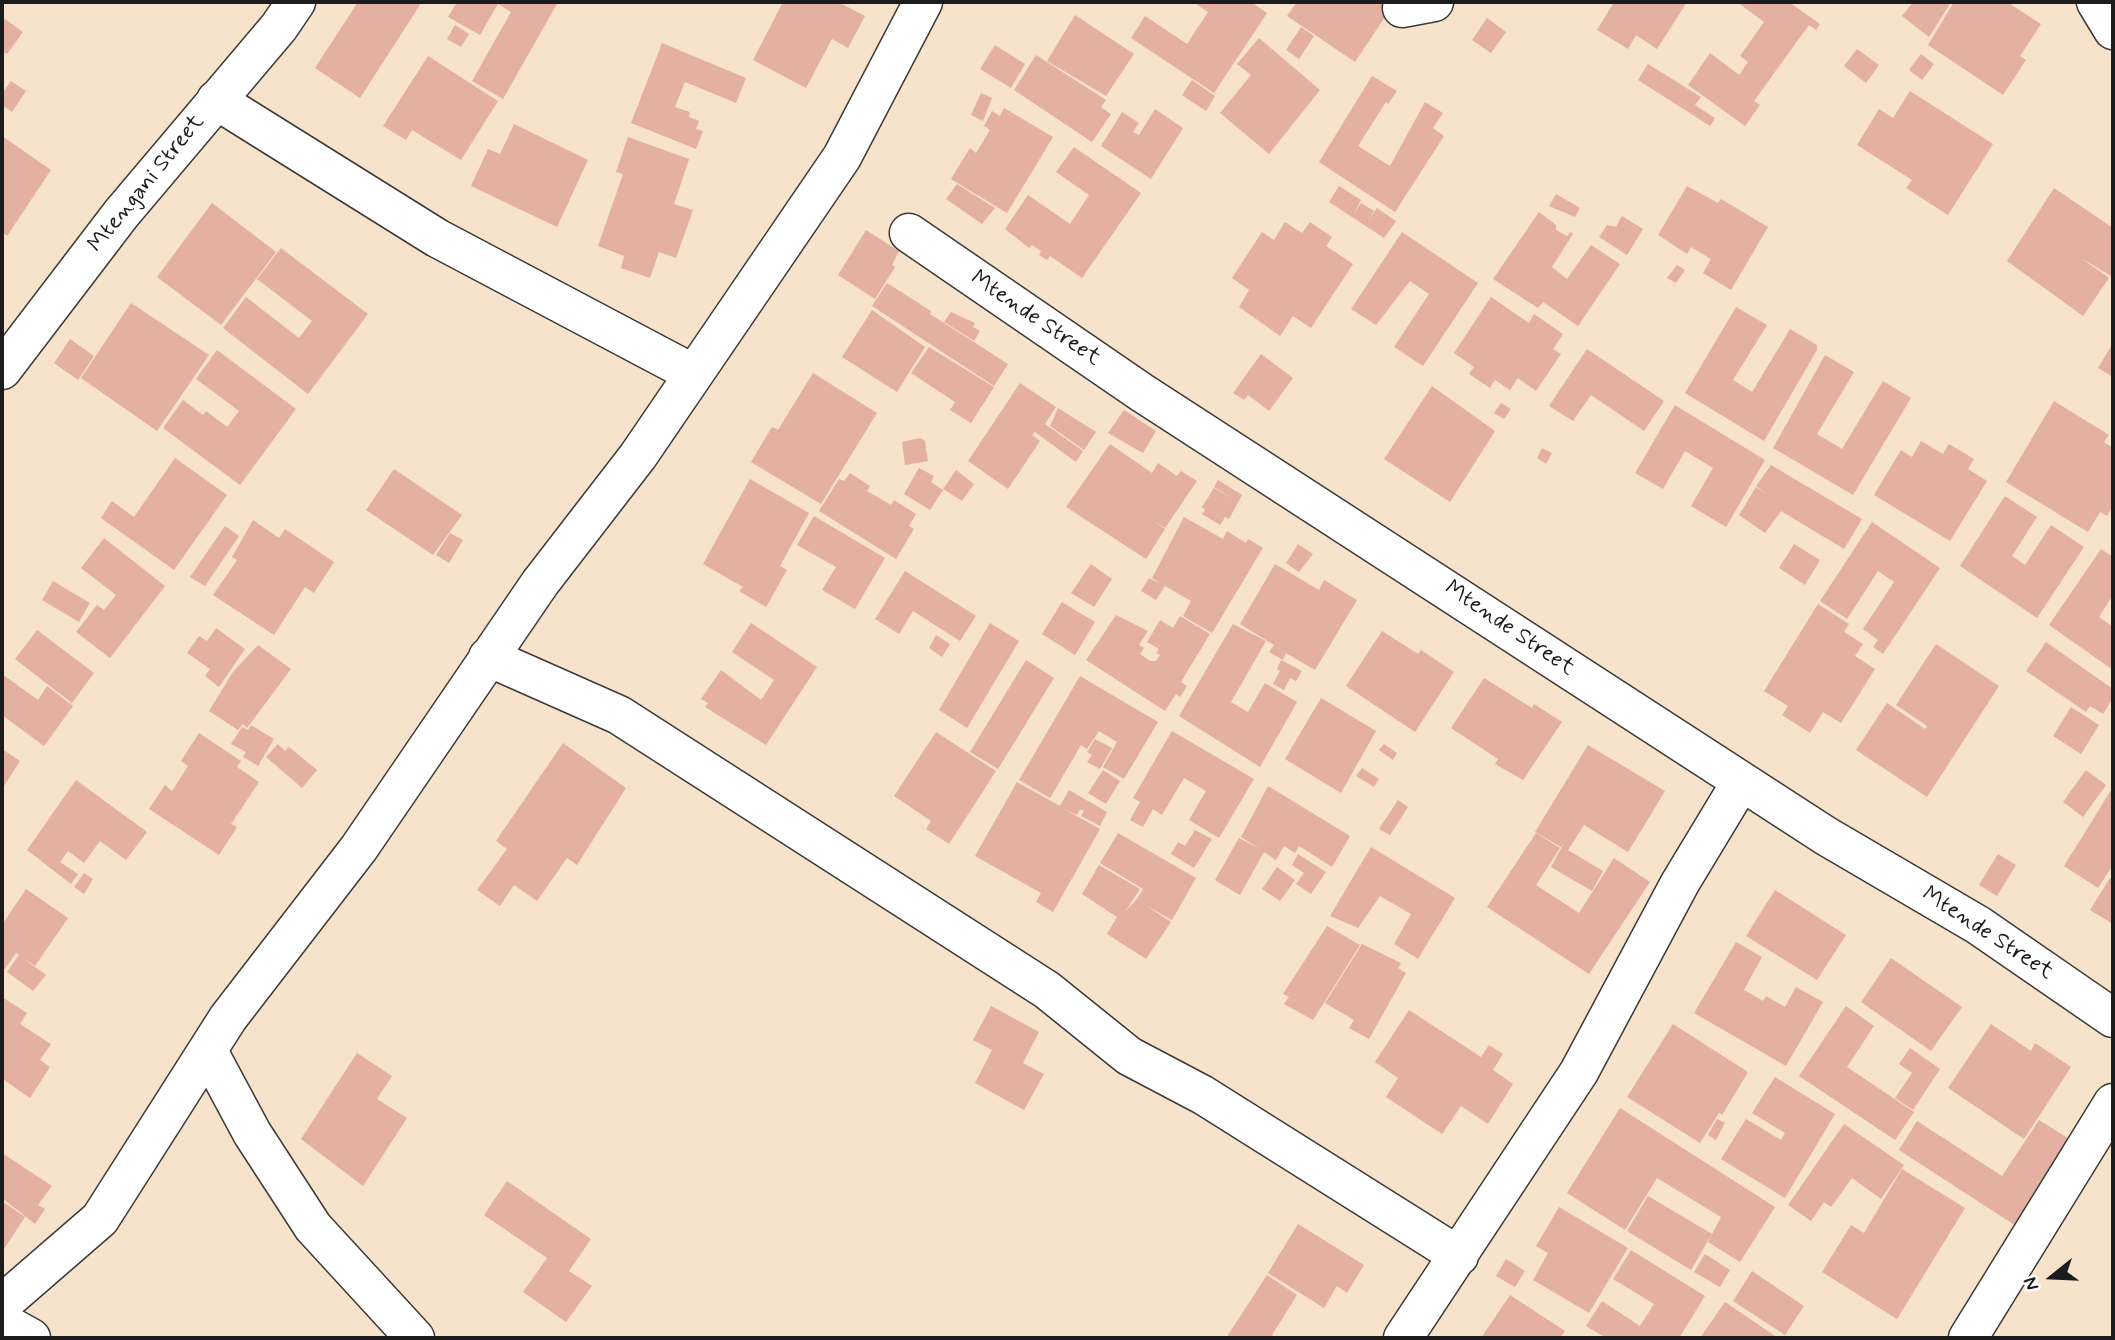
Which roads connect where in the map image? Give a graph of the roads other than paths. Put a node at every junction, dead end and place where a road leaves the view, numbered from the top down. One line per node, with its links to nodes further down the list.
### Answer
1 (296, 2): 5 (street, Mtengani Street)
2 (923, 2): 8 (street)
3 (2096, 2): 4 (street)
4 (2113, 30)
5 (216, 100): 7 (street, Mtengani Street); 8 (street)
6 (909, 233): 10 (street, Mtende Street)
7 (2, 370)
8 (694, 374): 9 (street)
9 (488, 657): 12 (street); 14 (street)
10 (1741, 782): 11 (street, Mtende Street); 14 (street)
11 (2113, 1018)
12 (208, 1051): 15 (street); 18 (street)
13 (2113, 1103): 20 (street)
14 (1460, 1256): 19 (street)
15 (2, 1304)
16 (2, 1322): 17 (street)
17 (30, 1338)
18 (415, 1338)
19 (1403, 1338)
20 (1968, 1338)

